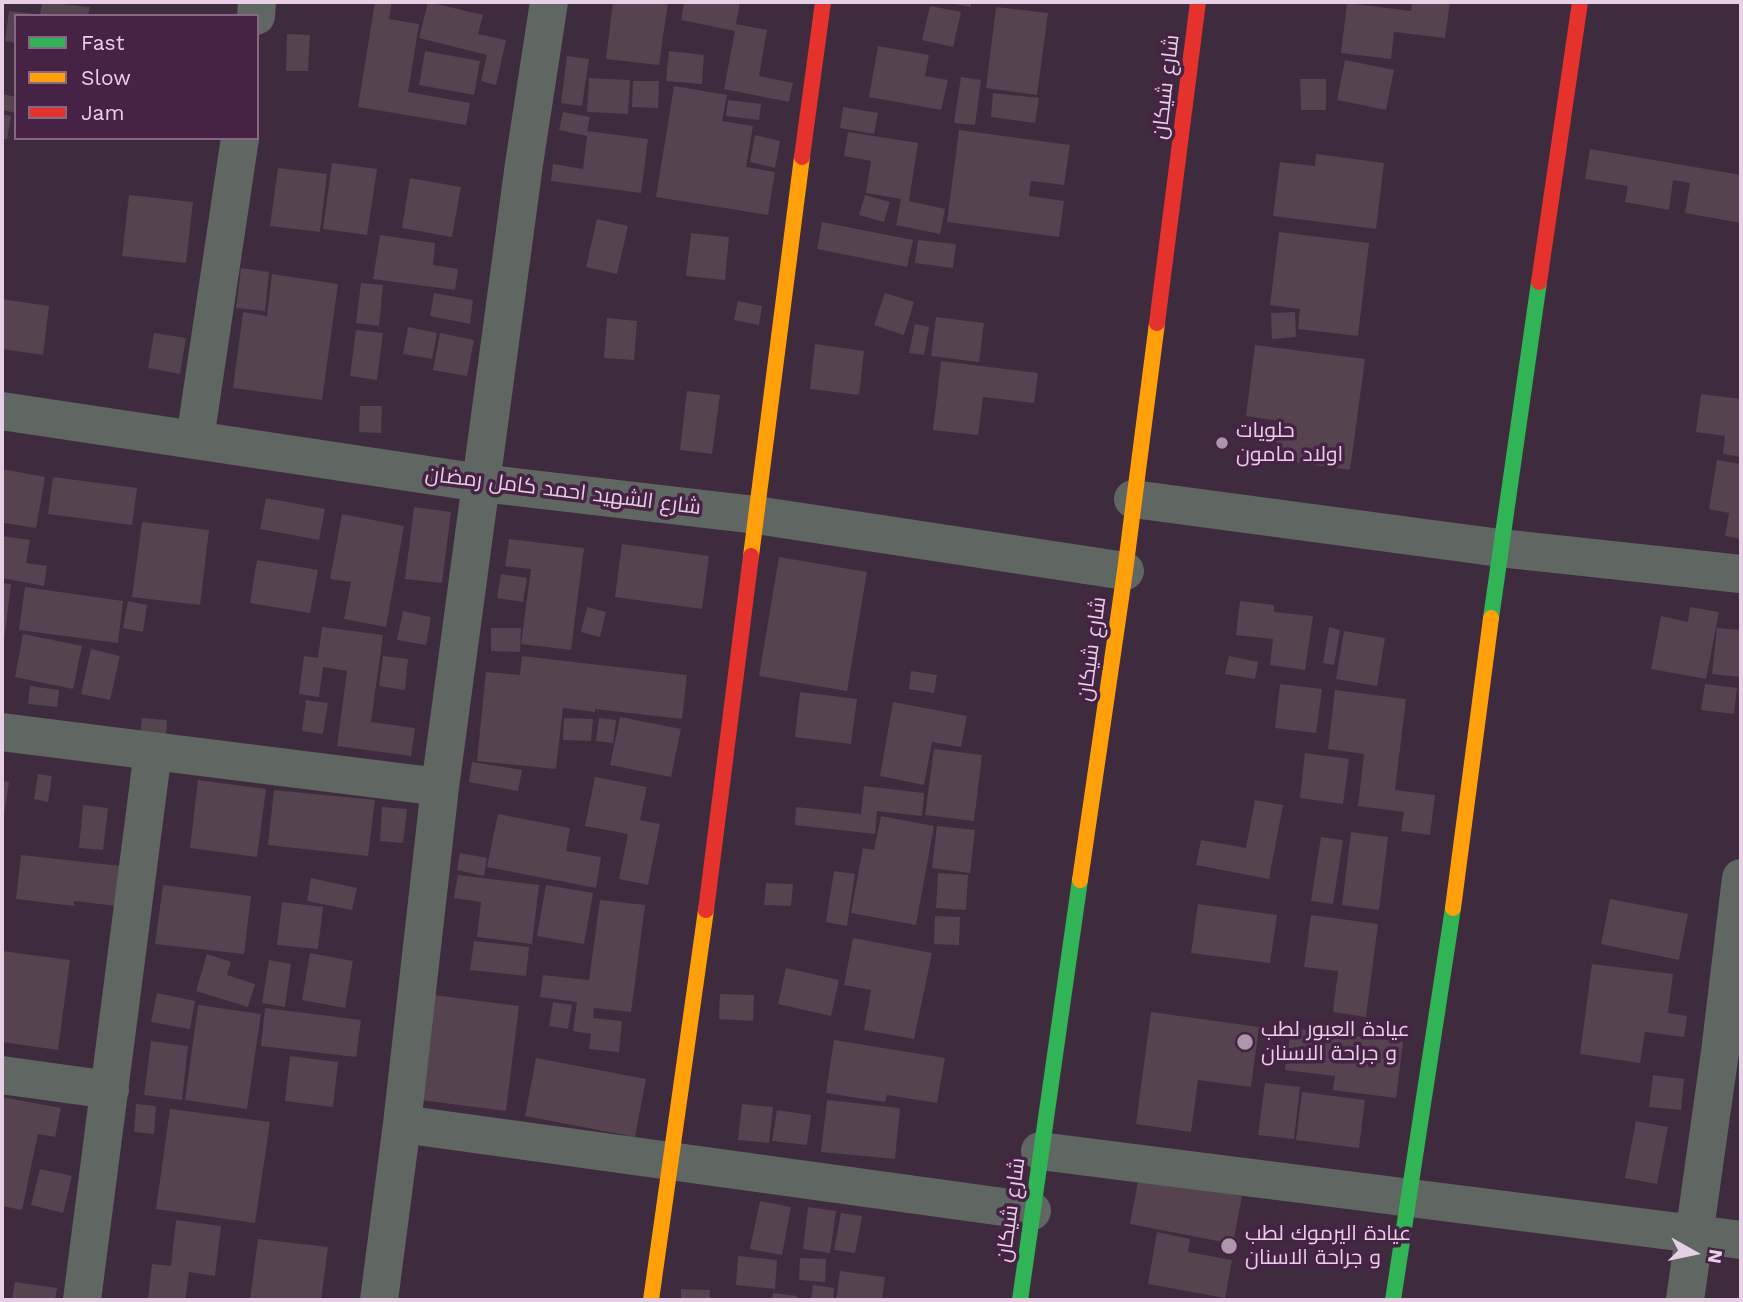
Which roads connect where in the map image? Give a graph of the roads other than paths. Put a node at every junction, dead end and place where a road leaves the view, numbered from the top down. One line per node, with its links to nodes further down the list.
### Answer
1 (549, 2): 8 (street)
2 (823, 2): 10 (street)
3 (1198, 2): 9 (street, شارع شيكان)
4 (1580, 2): 11 (street)
5 (240, 140): 7 (street)
6 (2, 411): 7 (street, شارع الشهيد احمد كامل رمضان)
7 (195, 439): 8 (street, شارع الشهيد احمد كامل رمضان)
8 (481, 483): 10 (street, شارع الشهيد احمد كامل رمضان); 16 (street)
9 (1133, 499): 11 (street); 12 (street, شارع شيكان)
10 (756, 515): 12 (street, شارع الشهيد احمد كامل رمضان); 22 (street)
11 (1500, 548): 13 (street); 23 (street)
12 (1125, 571): 21 (street, شارع شيكان)
13 (1741, 574)
14 (2, 732): 15 (street)
15 (153, 751): 16 (street); 19 (street)
16 (440, 788): 20 (street)
17 (1741, 878): 25 (street)
18 (2, 1075): 19 (street)
19 (110, 1090): 27 (street)
20 (402, 1124): 22 (street); 28 (street)
21 (1040, 1151): 23 (street); 24 (street, شارع شيكان)
22 (670, 1159): 24 (street); 29 (street)
23 (1407, 1197): 25 (street); 31 (street)
24 (1032, 1211): 30 (street, شارع شيكان)
25 (1694, 1234): 26 (street); 32 (street)
26 (1741, 1240)
27 (82, 1300)
28 (379, 1300)
29 (651, 1300)
30 (1020, 1300)
31 (1394, 1300)
32 (1685, 1300)

